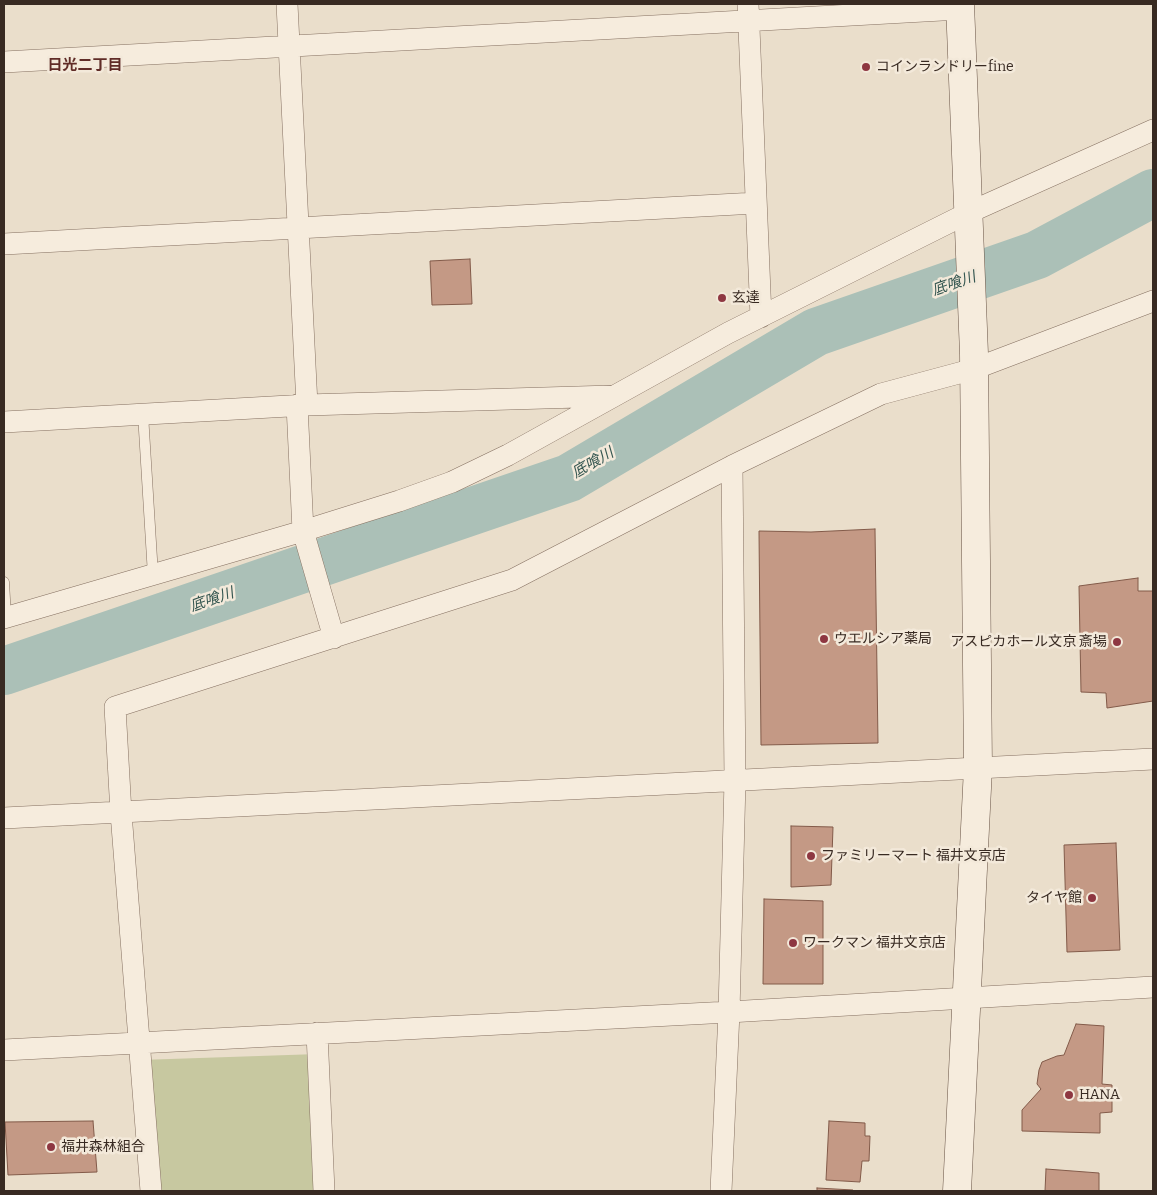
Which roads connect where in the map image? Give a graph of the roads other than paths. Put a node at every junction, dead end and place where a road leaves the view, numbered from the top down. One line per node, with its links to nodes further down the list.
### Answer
1 (288, 4): 4 (street)
2 (960, 6): 3 (street); 8 (street)
3 (749, 12): 4 (street); 7 (street)
4 (290, 46): 5 (street); 9 (street)
5 (4, 62)
6 (1153, 130): 8 (street)
7 (756, 202): 9 (street); 12 (street)
8 (969, 225): 12 (street); 13 (street)
9 (298, 228): 10 (street); 15 (street)
10 (4, 244)
11 (1153, 301): 13 (street)
12 (761, 317): 14 (street)
13 (974, 361): 18 (street); 25 (street)
14 (614, 396): 15 (street); 19 (street)
15 (302, 405): 16 (street); 19 (street)
16 (144, 414): 17 (street); 20 (lane)
17 (4, 422)
18 (732, 466): 23 (street); 26 (street)
19 (304, 538): 20 (street); 23 (street)
20 (154, 574): 22 (street)
21 (4, 582): 22 (lane)
22 (5, 618)
23 (331, 630): 27 (street)
24 (1153, 759): 25 (street)
25 (978, 768): 26 (street); 30 (street)
26 (735, 781): 27 (street); 31 (street)
27 (121, 813): 28 (street); 33 (street)
28 (4, 818)
29 (1153, 987): 30 (street)
30 (968, 997): 31 (street); 38 (street)
31 (729, 1012): 32 (street); 37 (street)
32 (317, 1033): 33 (street); 36 (street)
33 (139, 1042): 34 (street); 35 (street)
34 (4, 1050)
35 (151, 1191)
36 (324, 1191)
37 (721, 1191)
38 (957, 1191)

